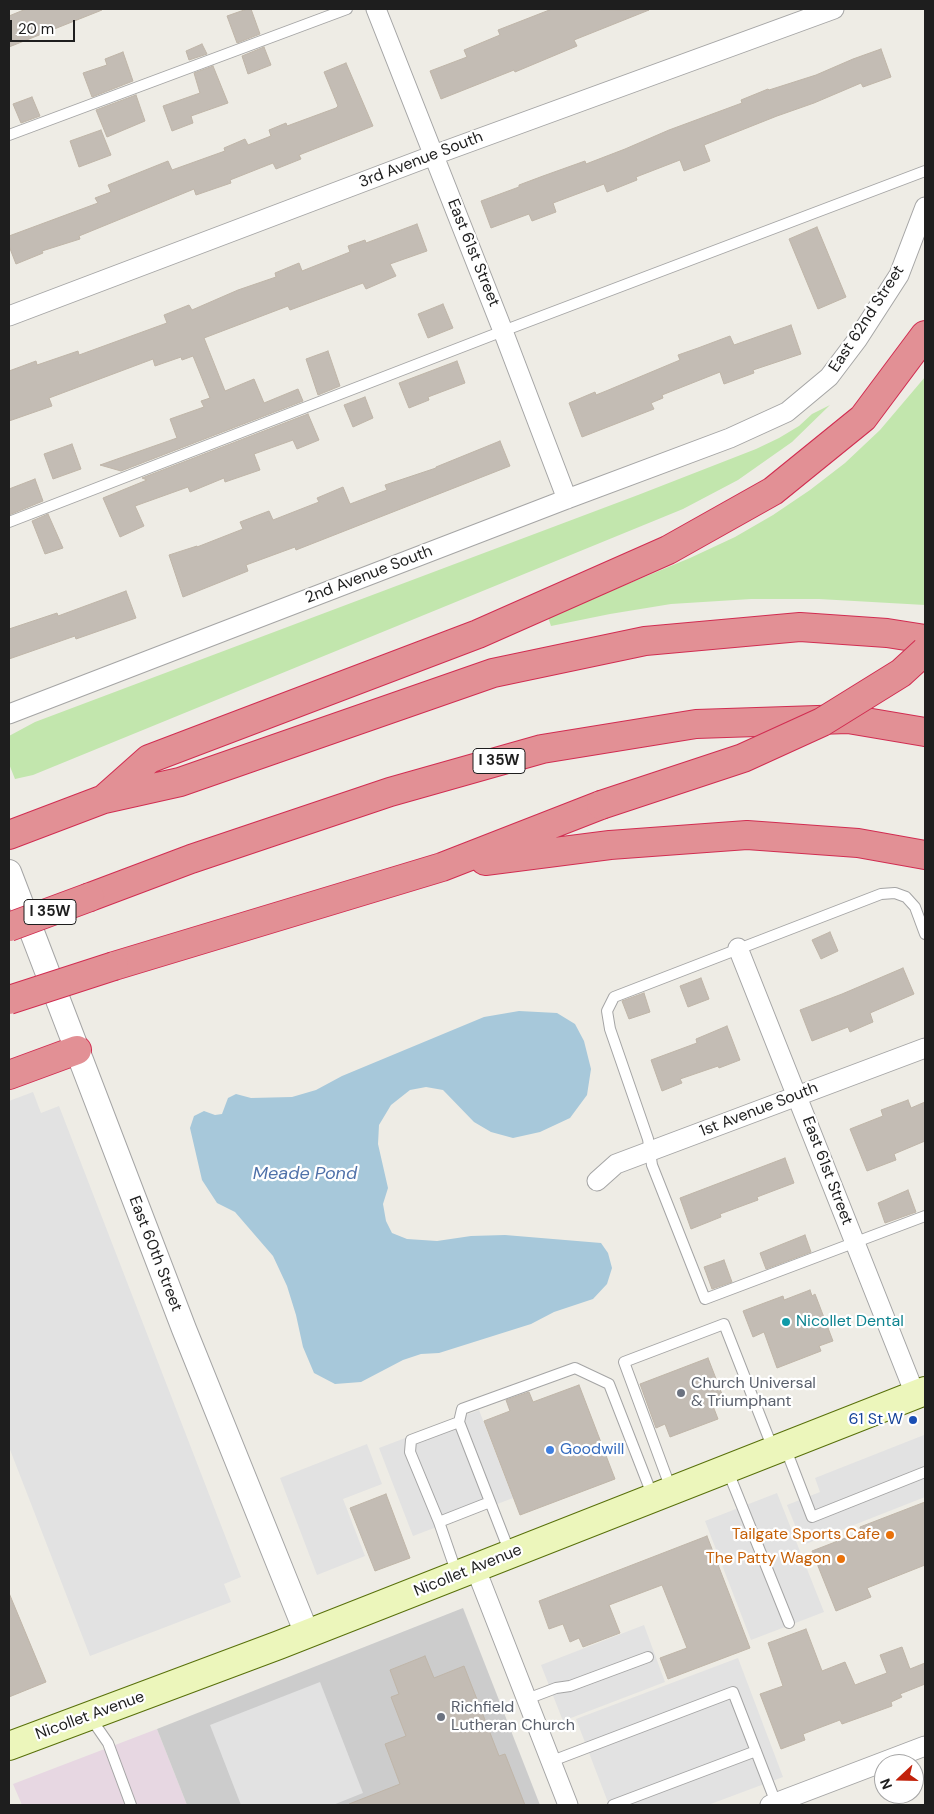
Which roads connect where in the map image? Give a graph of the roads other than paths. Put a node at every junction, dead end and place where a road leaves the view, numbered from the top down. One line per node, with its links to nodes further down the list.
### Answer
1 (346, 9): 4 (lane)
2 (376, 9): 5 (street, East 61st Street)
3 (834, 9): 5 (street, 3rd Avenue South)
4 (9, 135)
5 (434, 155): 8 (street, 3rd Avenue South); 9 (street, East 61st Street)
6 (925, 170): 9 (lane)
7 (925, 207): 11 (street, East 62nd Street)
8 (9, 316)
9 (503, 331): 12 (street, East 61st Street); 13 (lane)
10 (925, 335): 18 (highway)
11 (730, 438): 12 (street, 2nd Avenue South)
12 (567, 499): 16 (street, 2nd Avenue South)
13 (9, 522)
14 (925, 639): 18 (highway)
15 (925, 651): 21 (highway, bridge)
16 (9, 714)
17 (925, 732): 23 (highway, I 35W, bridge)
18 (104, 799): 19 (highway)
19 (9, 835)
20 (925, 855): 21 (highway)
21 (442, 867): 26 (highway, bridge)
22 (9, 872): 28 (street, East 60th Street)
23 (9, 927)
24 (925, 934): 25 (lane)
25 (738, 948): 30 (street, East 61st Street); 31 (lane)
26 (9, 1000)
27 (925, 1048): 30 (street, 1st Avenue South)
28 (77, 1050): 29 (highway); 46 (street, East 60th Street)
29 (9, 1075)
30 (797, 1096): 31 (street, 1st Avenue South); 34 (street, East 61st Street)
31 (650, 1151): 32 (street, 1st Avenue South); 34 (lane)
32 (597, 1181)
33 (925, 1216): 34 (lane)
34 (855, 1242): 35 (street, East 61st Street)
35 (920, 1392): 37 (main road, Nicollet Avenue)
36 (458, 1422): 40 (lane); 41 (lane); 42 (lane)
37 (779, 1448): 38 (main road, Nicollet Avenue); 39 (lane); 40 (lane)
38 (726, 1468): 40 (main road, Nicollet Avenue); 45 (lane)
39 (925, 1472)
40 (662, 1494): 43 (main road, Nicollet Avenue)
41 (490, 1502): 42 (lane); 43 (lane)
42 (439, 1522): 44 (lane)
43 (510, 1554): 44 (main road, Nicollet Avenue)
44 (466, 1571): 46 (main road, Nicollet Avenue); 48 (street)
45 (789, 1623)
46 (307, 1634): 49 (main road, Nicollet Avenue)
47 (648, 1657): 48 (lane)
48 (527, 1699): 53 (street)
49 (89, 1716): 50 (main road, Nicollet Avenue); 55 (lane)
50 (9, 1746)
51 (925, 1746): 54 (street)
52 (756, 1751): 53 (lane); 54 (lane); 57 (lane)
53 (552, 1761): 56 (street)
54 (773, 1804)
55 (131, 1805)
56 (568, 1805)
57 (613, 1805)

